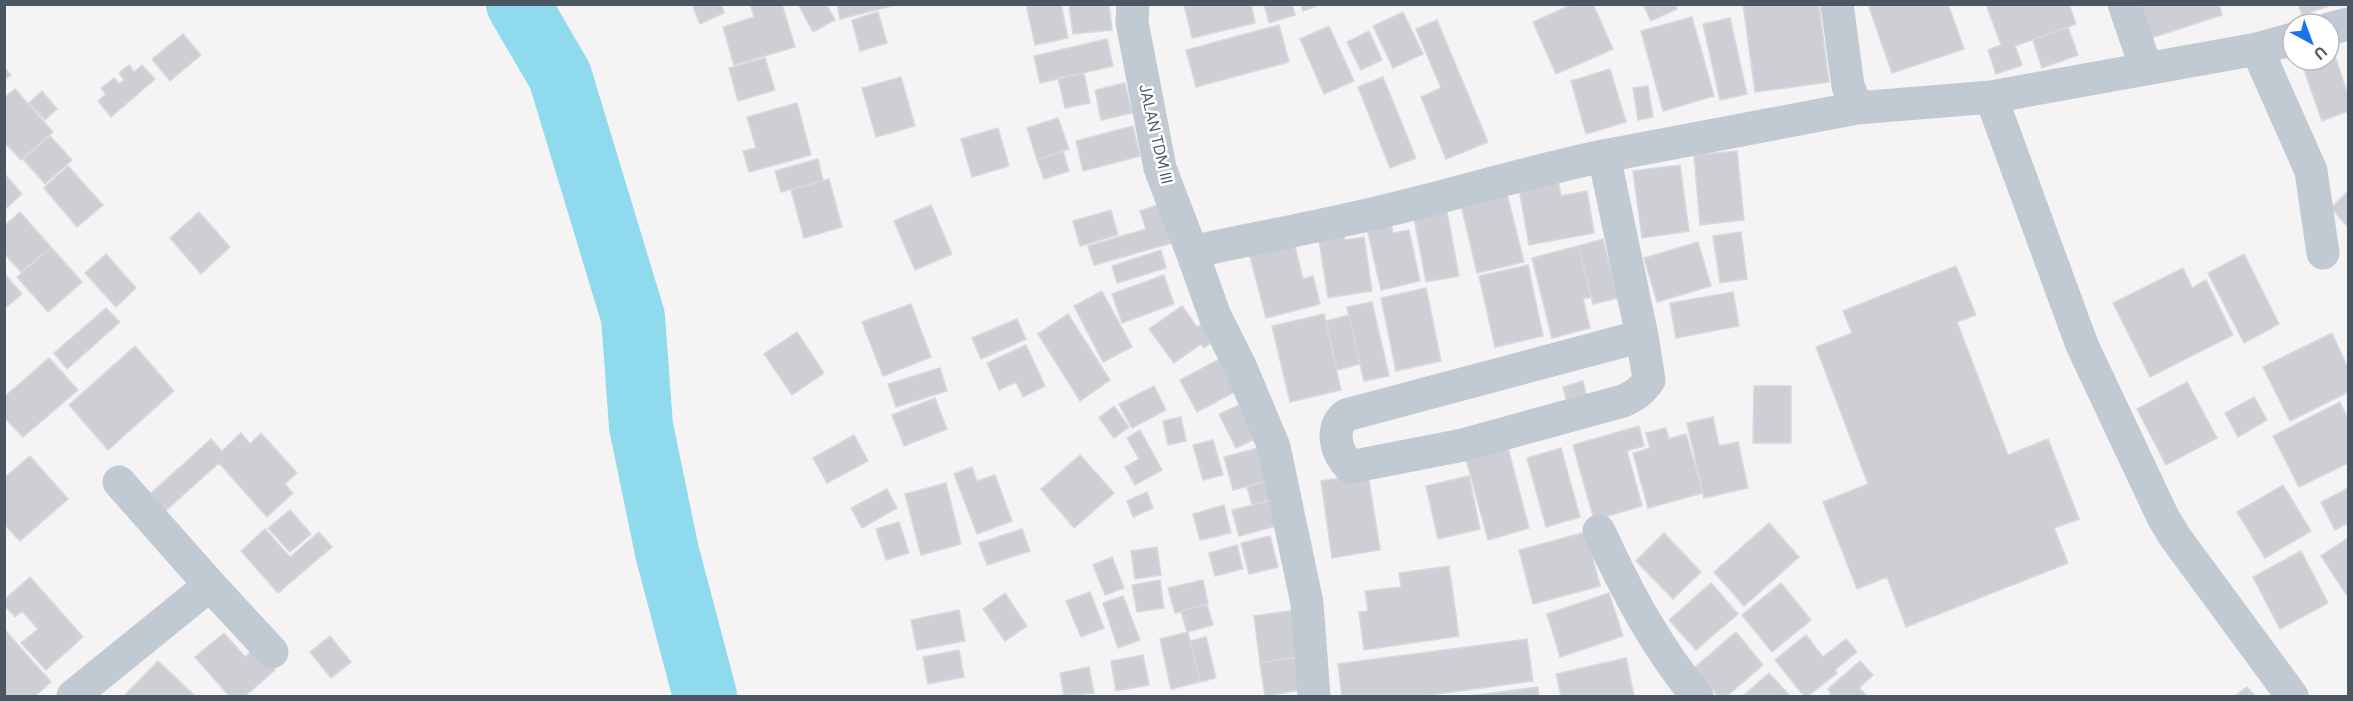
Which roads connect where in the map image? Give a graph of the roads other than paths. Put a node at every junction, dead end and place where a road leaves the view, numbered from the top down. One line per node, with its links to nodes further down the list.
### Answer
1 (1134, 4): 10 (street, JALAN TDM III)
2 (1837, 4): 8 (street)
3 (2124, 4): 6 (street)
4 (2281, 42): 5 (street)
5 (2257, 49): 6 (street); 11 (street)
6 (2146, 68): 7 (street)
7 (1991, 97): 8 (street); 20 (street)
8 (1857, 108): 9 (street)
9 (1604, 156): 10 (street); 12 (street)
10 (1192, 252): 18 (street, JALAN TDM III)
11 (2323, 253)
12 (1642, 336): 12 (street)
13 (119, 482): 15 (street)
14 (1599, 531): 19 (street)
15 (210, 585): 16 (street); 17 (street)
16 (273, 651)
17 (73, 696)
18 (1314, 696)
19 (1697, 696)
20 (2292, 696)

